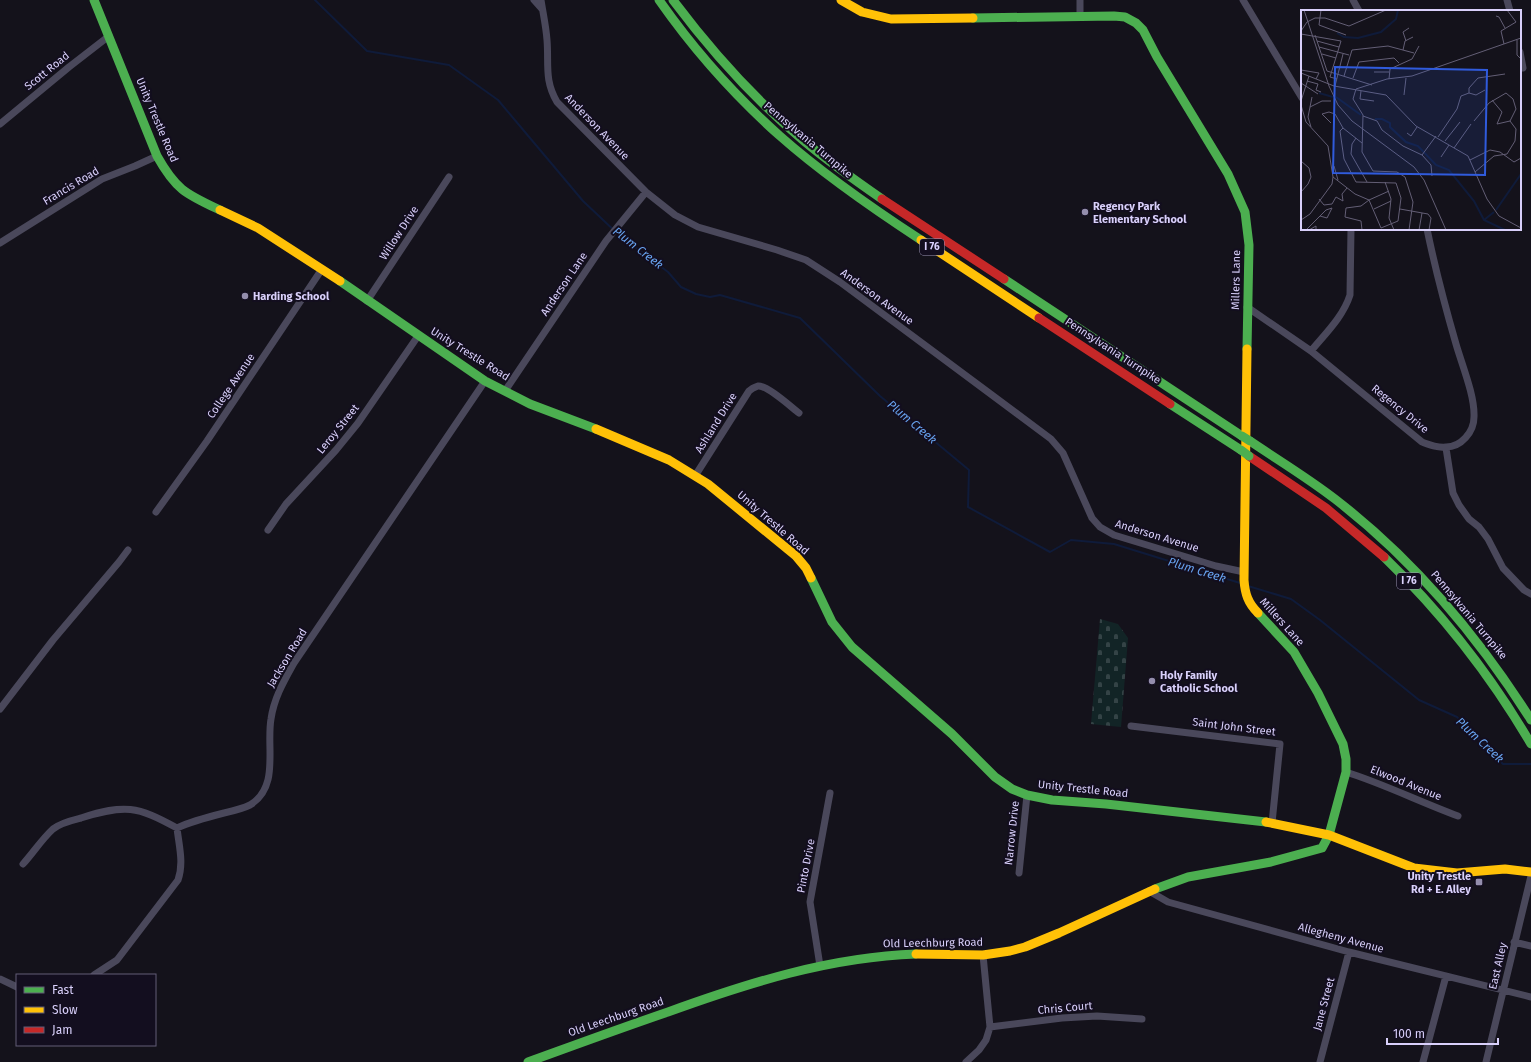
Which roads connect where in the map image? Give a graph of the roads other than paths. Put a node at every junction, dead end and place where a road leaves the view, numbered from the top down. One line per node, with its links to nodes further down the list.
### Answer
1 (94, 0): 15 (main road, Unity Trestle Road)
2 (534, 0): 11 (street, Anderson Avenue)
3 (541, 0): 11 (street, Anderson Avenue)
4 (659, 0): 44 (main road, Pennsylvania Turnpike / I 76, bridge)
5 (673, 0): 42 (main road, Pennsylvania Turnpike / I 76)
6 (841, 0): 14 (main road, Millers Lane)
7 (1080, 0): 14 (street)
8 (1243, 0): 18 (street)
9 (1353, 0): 12 (street)
10 (1507, 0): 13 (street)
11 (542, 9): 22 (street, Anderson Avenue)
12 (1358, 10)
13 (1510, 10)
14 (1080, 17): 28 (main road, Millers Lane)
15 (109, 36): 19 (street, Scott Road); 20 (main road, Unity Trestle Road)
16 (1521, 57): 17 (street)
17 (1523, 68)
18 (1301, 96)
19 (0, 124)
20 (157, 156): 25 (street, Francis Road); 26 (main road, Unity Trestle Road)
21 (449, 177): 27 (street, Willow Drive)
22 (646, 192): 32 (street, Anderson Lane); 39 (street, Anderson Avenue)
23 (1351, 230): 30 (street)
24 (1427, 230): 34 (street)
25 (0, 243)
26 (322, 269): 27 (main road, Unity Trestle Road); 36 (street, College Avenue)
27 (367, 301): 29 (main road, Unity Trestle Road)
28 (1247, 307): 30 (street, Regency Drive); 39 (main road, Millers Lane)
29 (418, 336): 31 (main road, Unity Trestle Road); 37 (street, Leroy Street)
30 (1311, 351): 34 (street, Regency Drive)
31 (485, 381): 32 (main road, Unity Trestle Road); 50 (street, Jackson Road)
32 (505, 391): 35 (main road, Unity Trestle Road)
33 (799, 413): 35 (street, Ashland Drive)
34 (1446, 448): 40 (street)
35 (695, 476): 47 (main road, Unity Trestle Road)
36 (156, 512)
37 (268, 530)
38 (128, 550): 41 (street)
39 (1244, 581): 45 (main road, Millers Lane)
40 (1531, 594)
41 (0, 709)
42 (1531, 720)
43 (1131, 726): 49 (street, Saint John Street)
44 (1531, 744)
45 (1346, 772): 48 (street, Elwood Avenue); 51 (main road, Millers Lane)
46 (830, 793): 61 (street, Pinto Drive)
47 (1027, 795): 49 (main road, Unity Trestle Road); 54 (street, Narrow Drive)
48 (1458, 816)
49 (1272, 823): 51 (main road, Unity Trestle Road)
50 (177, 828): 52 (street); 62 (street)
51 (1329, 835): 53 (main road, Unity Trestle Road); 56 (main road, Old Leechburg Road)
52 (23, 864)
53 (1531, 872)
54 (1019, 873)
55 (1531, 876): 57 (street, East Alley)
56 (1149, 891): 59 (street, Allegheny Avenue); 60 (main road, Old Leechburg Road)
57 (1514, 942): 58 (street); 66 (street, East Alley)
58 (1531, 946)
59 (1349, 952): 63 (street, Allegheny Avenue); 72 (street, Jane Street)
60 (983, 955): 61 (main road, Old Leechburg Road); 69 (street)
61 (820, 966): 70 (main road, Old Leechburg Road)
62 (96, 974)
63 (1446, 976): 66 (street, Allegheny Avenue); 73 (street)
64 (0, 979): 65 (street)
65 (16, 987)
66 (1504, 990): 67 (street, Allegheny Avenue); 74 (street, East Alley)
67 (1531, 997)
68 (1142, 1019): 69 (street, Chris Court)
69 (990, 1027): 71 (street)
70 (528, 1062)
71 (966, 1062)
72 (1320, 1062)
73 (1424, 1062)
74 (1486, 1062)

